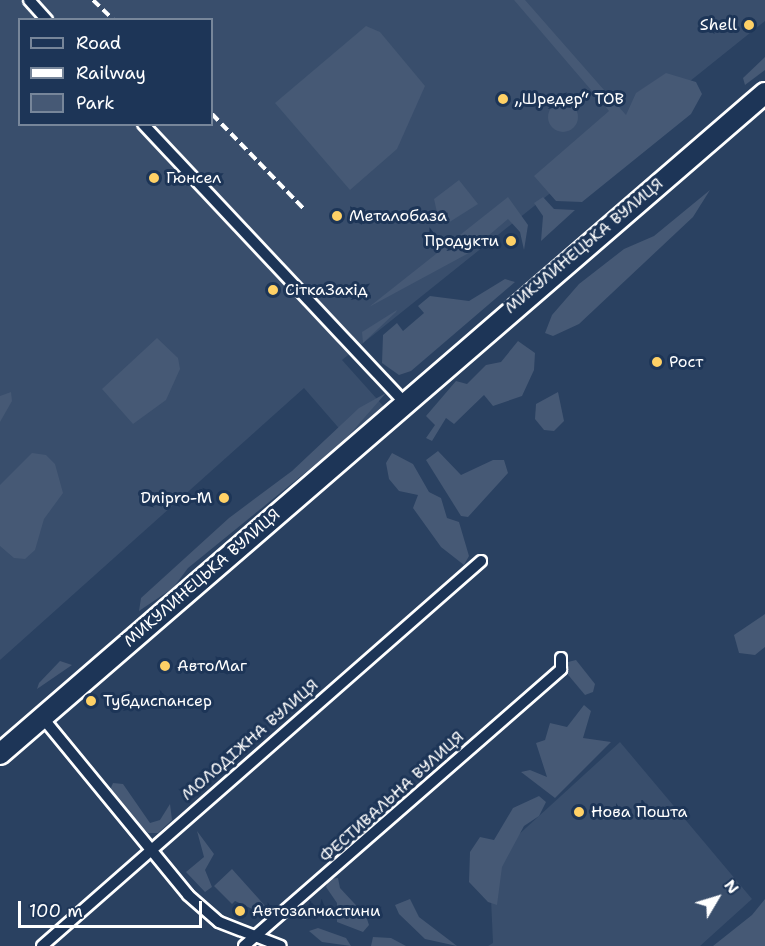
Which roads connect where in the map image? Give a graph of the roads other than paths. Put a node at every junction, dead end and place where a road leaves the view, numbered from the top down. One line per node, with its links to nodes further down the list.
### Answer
1 (29, 0): 2 (street)
2 (44, 18)
3 (765, 93): 5 (highway, МИКУЛИНЕЦЬКА ВУЛИЦЯ)
4 (145, 126): 5 (street)
5 (403, 401): 8 (highway, МИКУЛИНЕЦЬКА ВУЛИЦЯ)
6 (481, 561): 10 (street, МОЛОДІЖНА ВУЛИЦЯ)
7 (561, 663): 11 (street, ФЕСТИВАЛЬНА ВУЛИЦЯ)
8 (42, 717): 9 (highway, МИКУЛИНЕЦЬКА ВУЛИЦЯ); 10 (street)
9 (0, 754)
10 (151, 848): 11 (street); 12 (street, МОЛОДІЖНА ВУЛИЦЯ)
11 (254, 937): 13 (street, ФЕСТИВАЛЬНА ВУЛИЦЯ); 14 (street)
12 (42, 946)
13 (244, 946)
14 (281, 946)

